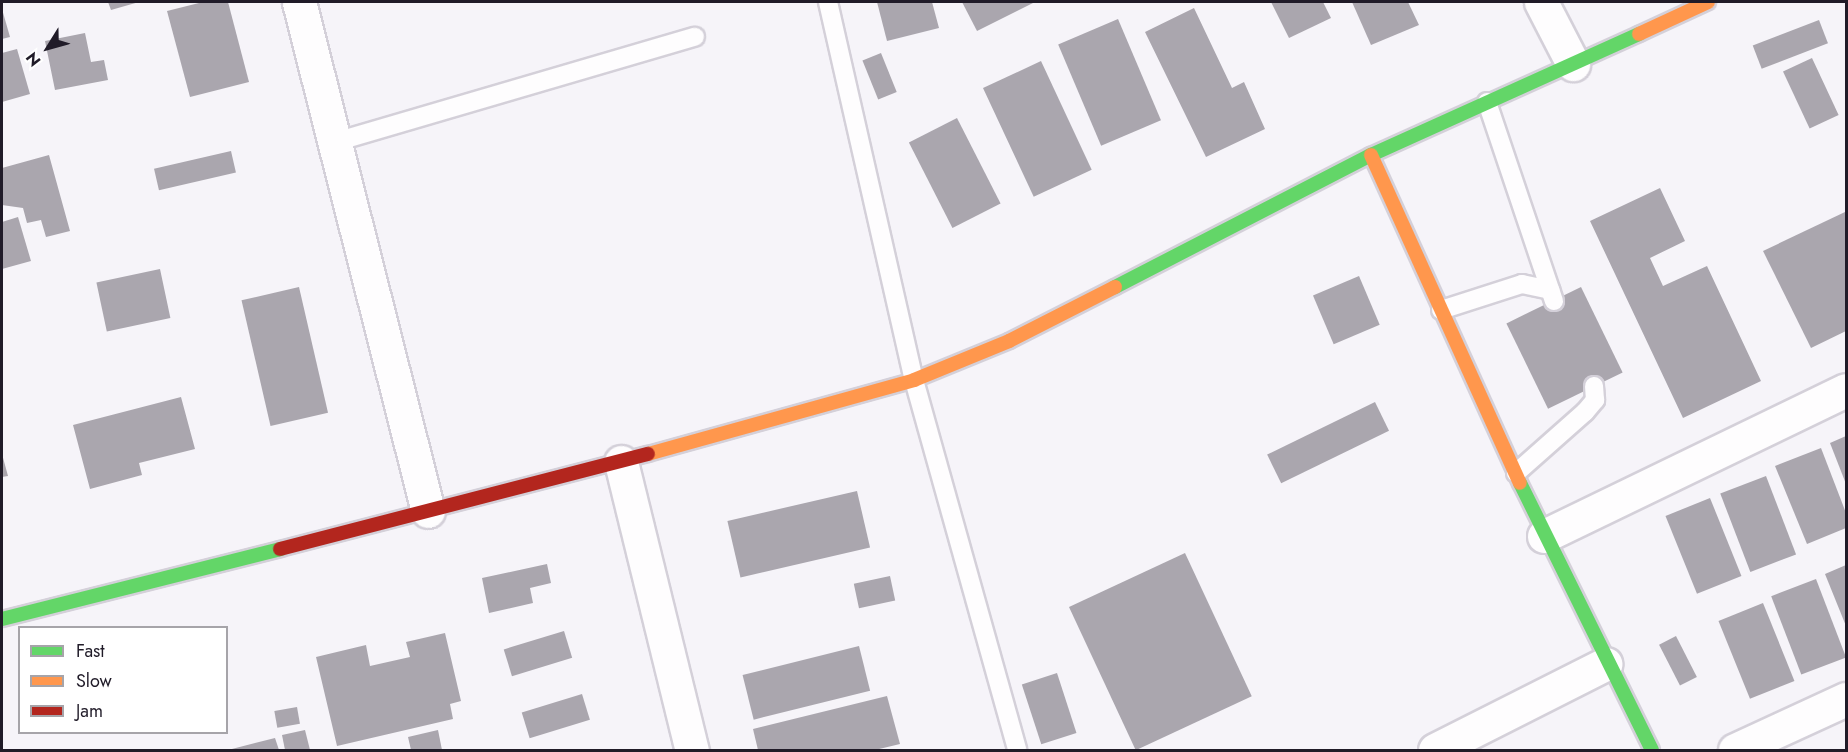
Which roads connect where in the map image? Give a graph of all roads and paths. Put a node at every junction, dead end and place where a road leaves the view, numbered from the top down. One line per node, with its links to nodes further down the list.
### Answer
1 (299, 2): 8 (street)
2 (828, 2): 11 (lane)
3 (1541, 2): 6 (street)
4 (1708, 2): 6 (street)
5 (695, 37): 8 (lane)
6 (1573, 63): 7 (street)
7 (1487, 102): 9 (street); 10 (lane)
8 (335, 142): 16 (street)
9 (1371, 155): 10 (street); 11 (street)
10 (1442, 310): 15 (street)
11 (914, 380): 14 (street); 22 (lane)
12 (1594, 386): 15 (lane)
13 (1846, 390): 17 (street)
14 (621, 462): 16 (street); 21 (street)
15 (1515, 473): 17 (street)
16 (428, 511): 18 (street)
17 (1544, 536): 19 (street)
18 (2, 619)
19 (1605, 664): 23 (street); 24 (street)
20 (1846, 699): 25 (street)
21 (692, 750)
22 (1017, 750)
23 (1435, 750)
24 (1652, 750)
25 (1736, 750)

